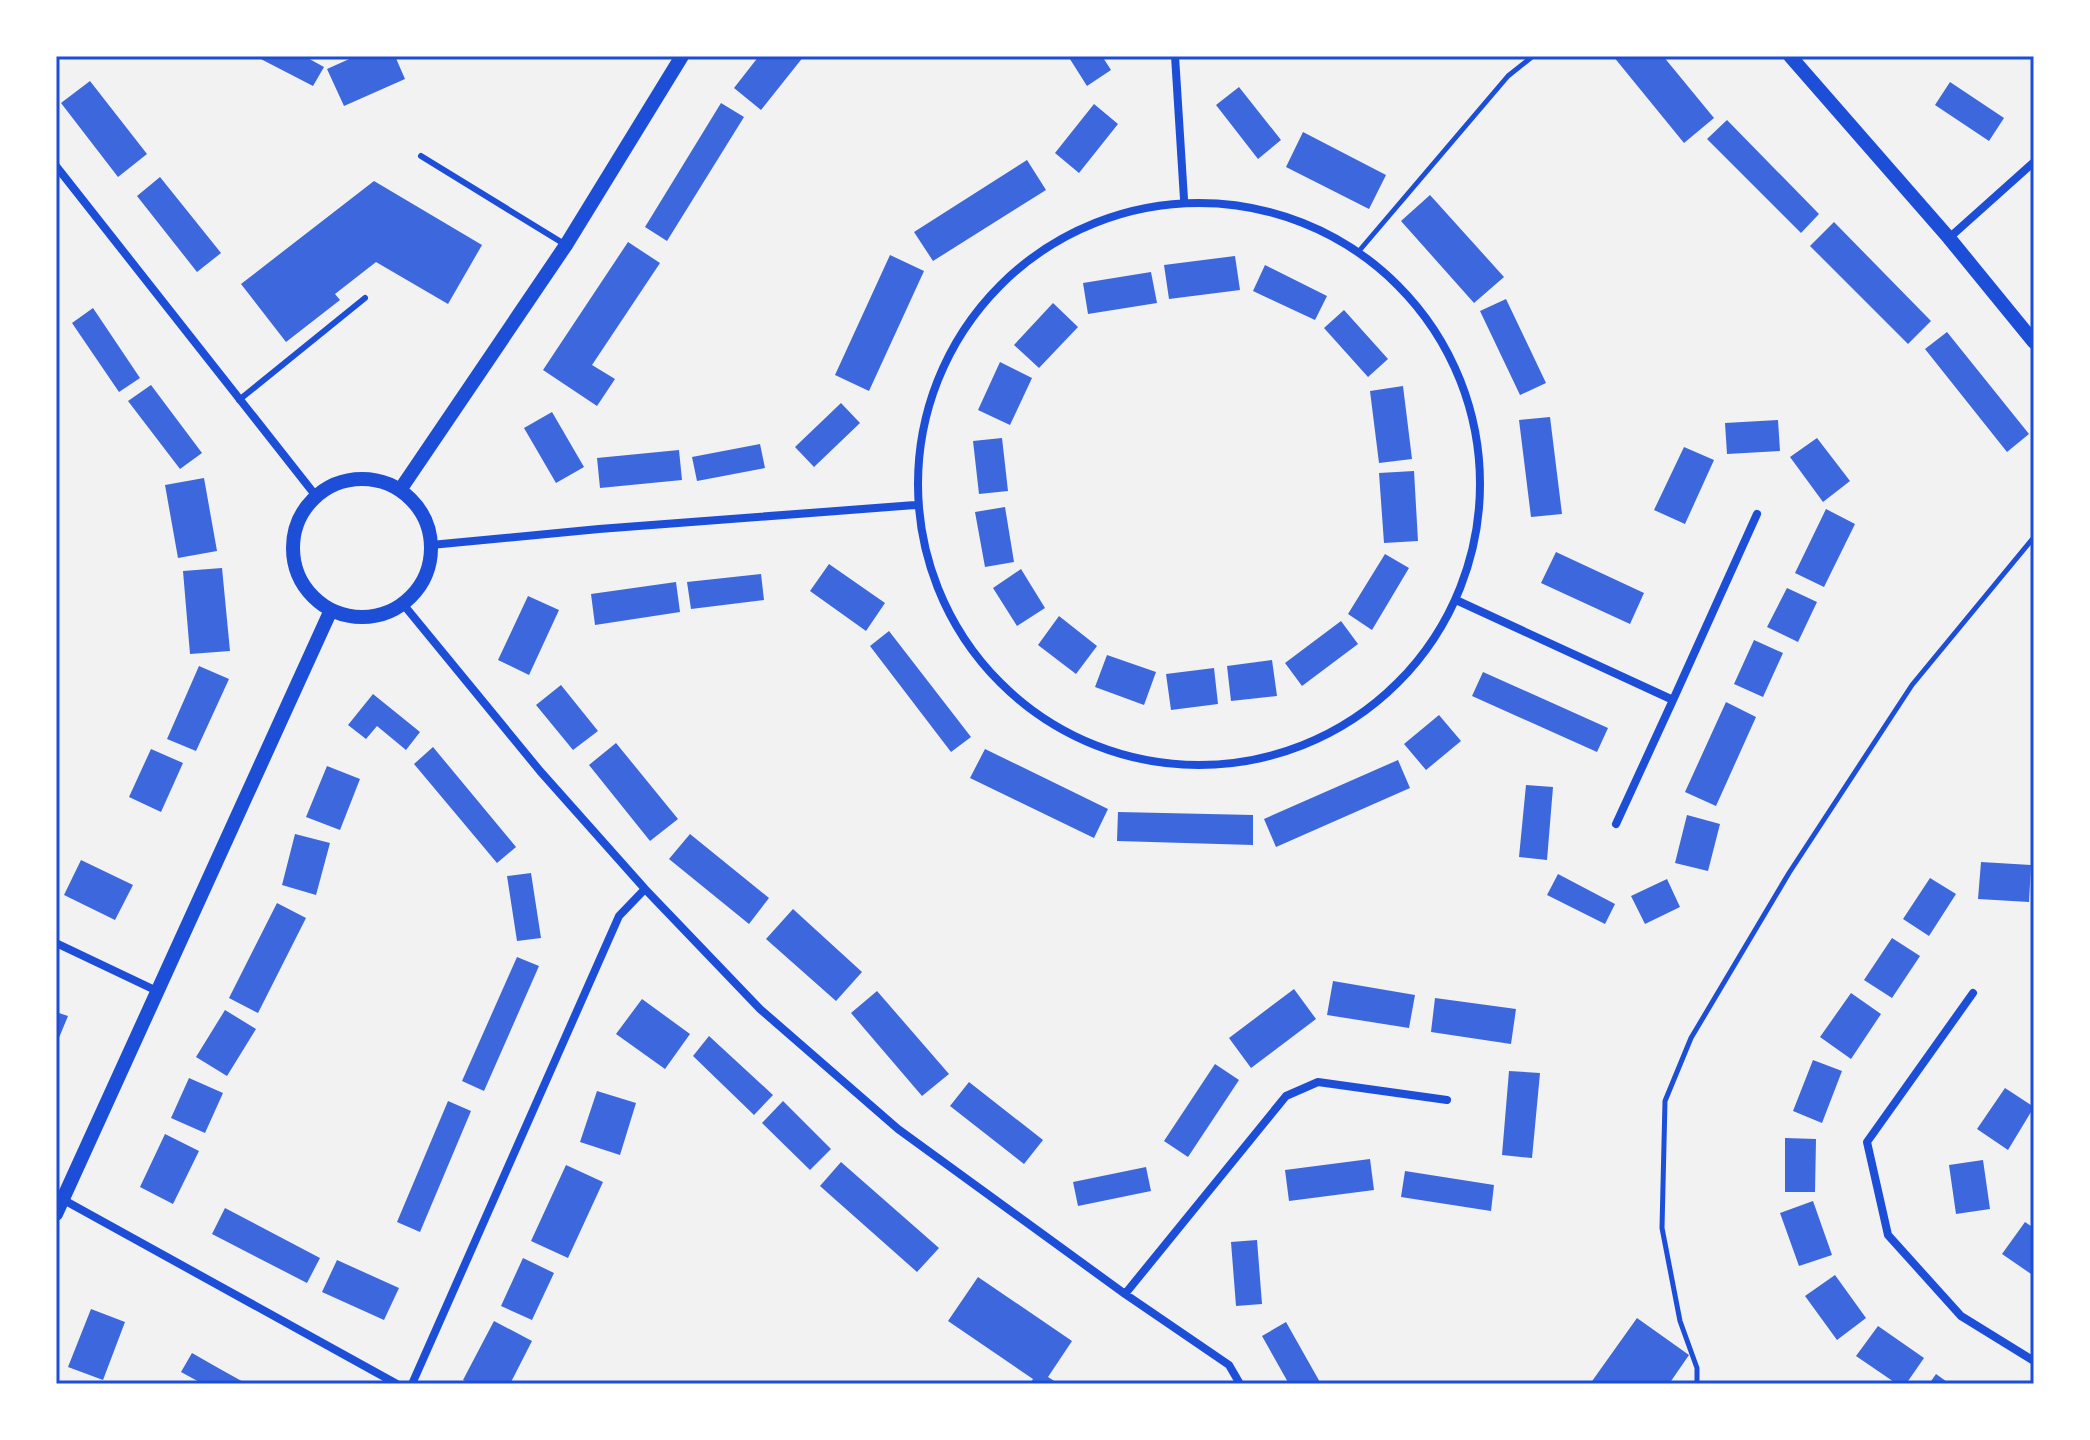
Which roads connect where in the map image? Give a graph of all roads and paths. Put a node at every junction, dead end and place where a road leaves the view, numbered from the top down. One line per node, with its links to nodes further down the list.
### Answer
1 (682, 56): 10 (street)
2 (1175, 56): 8 (street)
3 (1533, 56): 11 (path)
4 (1790, 56): 9 (street)
5 (421, 156): 10 (lane)
6 (2034, 162): 9 (street)
7 (56, 166): 14 (street)
8 (1184, 199): 11 (street); 17 (street)
9 (1949, 238): 13 (street)
10 (566, 245): 15 (street)
11 (1359, 251): 21 (street)
12 (365, 298): 14 (lane)
13 (2034, 342)
14 (239, 400): 16 (street)
15 (400, 490): 16 (street); 20 (street)
16 (316, 496): 23 (street)
17 (915, 505): 20 (street); 21 (street)
18 (1757, 514): 24 (street)
19 (2034, 537): 38 (path)
20 (431, 545): 22 (street)
21 (1456, 600): 24 (street)
22 (403, 604): 23 (street); 26 (street)
23 (331, 610): 28 (street)
24 (1673, 700): 25 (street)
25 (1616, 824)
26 (645, 889): 33 (street); 36 (street)
27 (56, 943): 28 (street)
28 (157, 991): 31 (street)
29 (1973, 993): 34 (street)
30 (1447, 1100): 33 (street)
31 (59, 1199): 32 (street); 35 (street)
32 (56, 1214)
33 (1125, 1294): 37 (street)
34 (2034, 1361)
35 (397, 1384)
36 (412, 1384)
37 (1240, 1384)
38 (1697, 1384)

